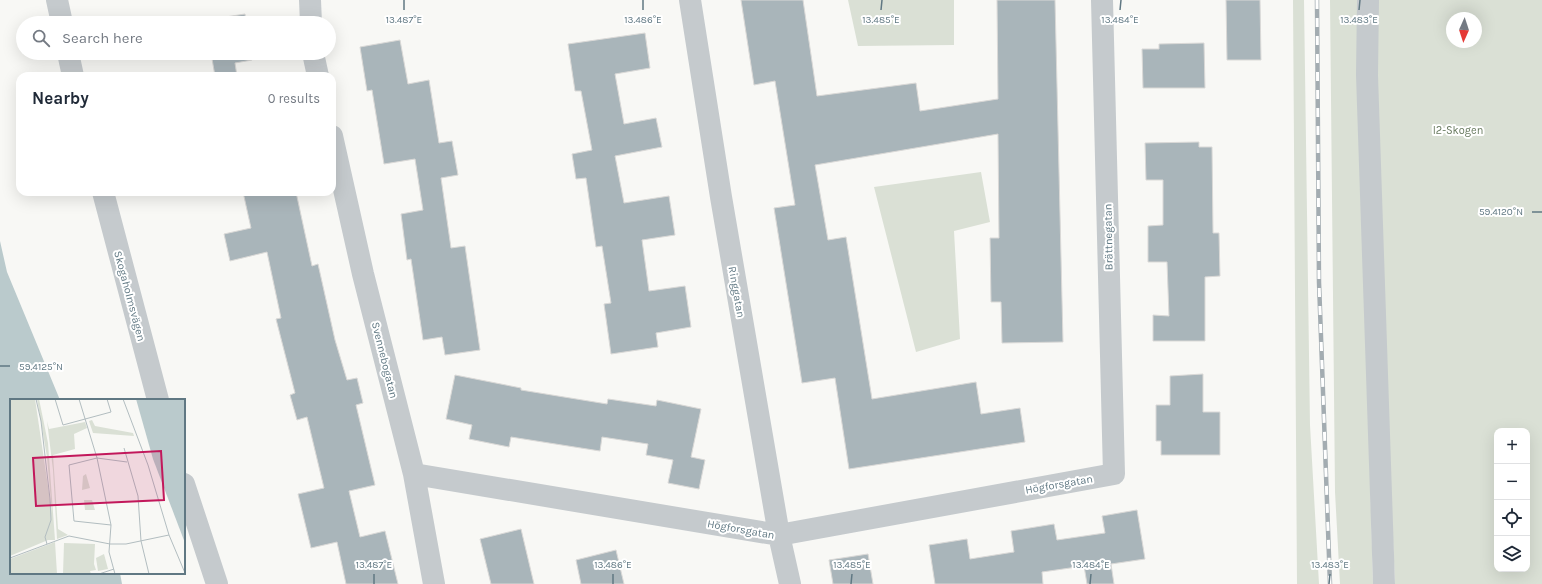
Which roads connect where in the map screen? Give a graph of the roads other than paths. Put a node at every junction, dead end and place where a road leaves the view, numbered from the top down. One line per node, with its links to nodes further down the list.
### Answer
1 (57, 0): 6 (street)
2 (310, 0): 7 (street)
3 (690, 0): 18 (street, Ringgatan)
4 (1102, 0): 16 (street, Brättnegatan)
5 (1368, 0): 22 (street)
6 (60, 16)
7 (311, 16)
8 (70, 60): 10 (street)
9 (315, 60): 11 (street)
10 (72, 72)
11 (317, 72)
12 (336, 154): 15 (street, Svennebogatan)
13 (104, 196): 14 (street, Skogaholmsvägen)
14 (158, 399)
15 (414, 474): 18 (street, Högforsgatan); 20 (street, Svennebogatan)
16 (1114, 474): 18 (street, Högforsgatan)
17 (185, 487): 19 (street)
18 (779, 535): 21 (street, Ringgatan)
19 (217, 584)
20 (434, 584)
21 (790, 584)
22 (1384, 584)

